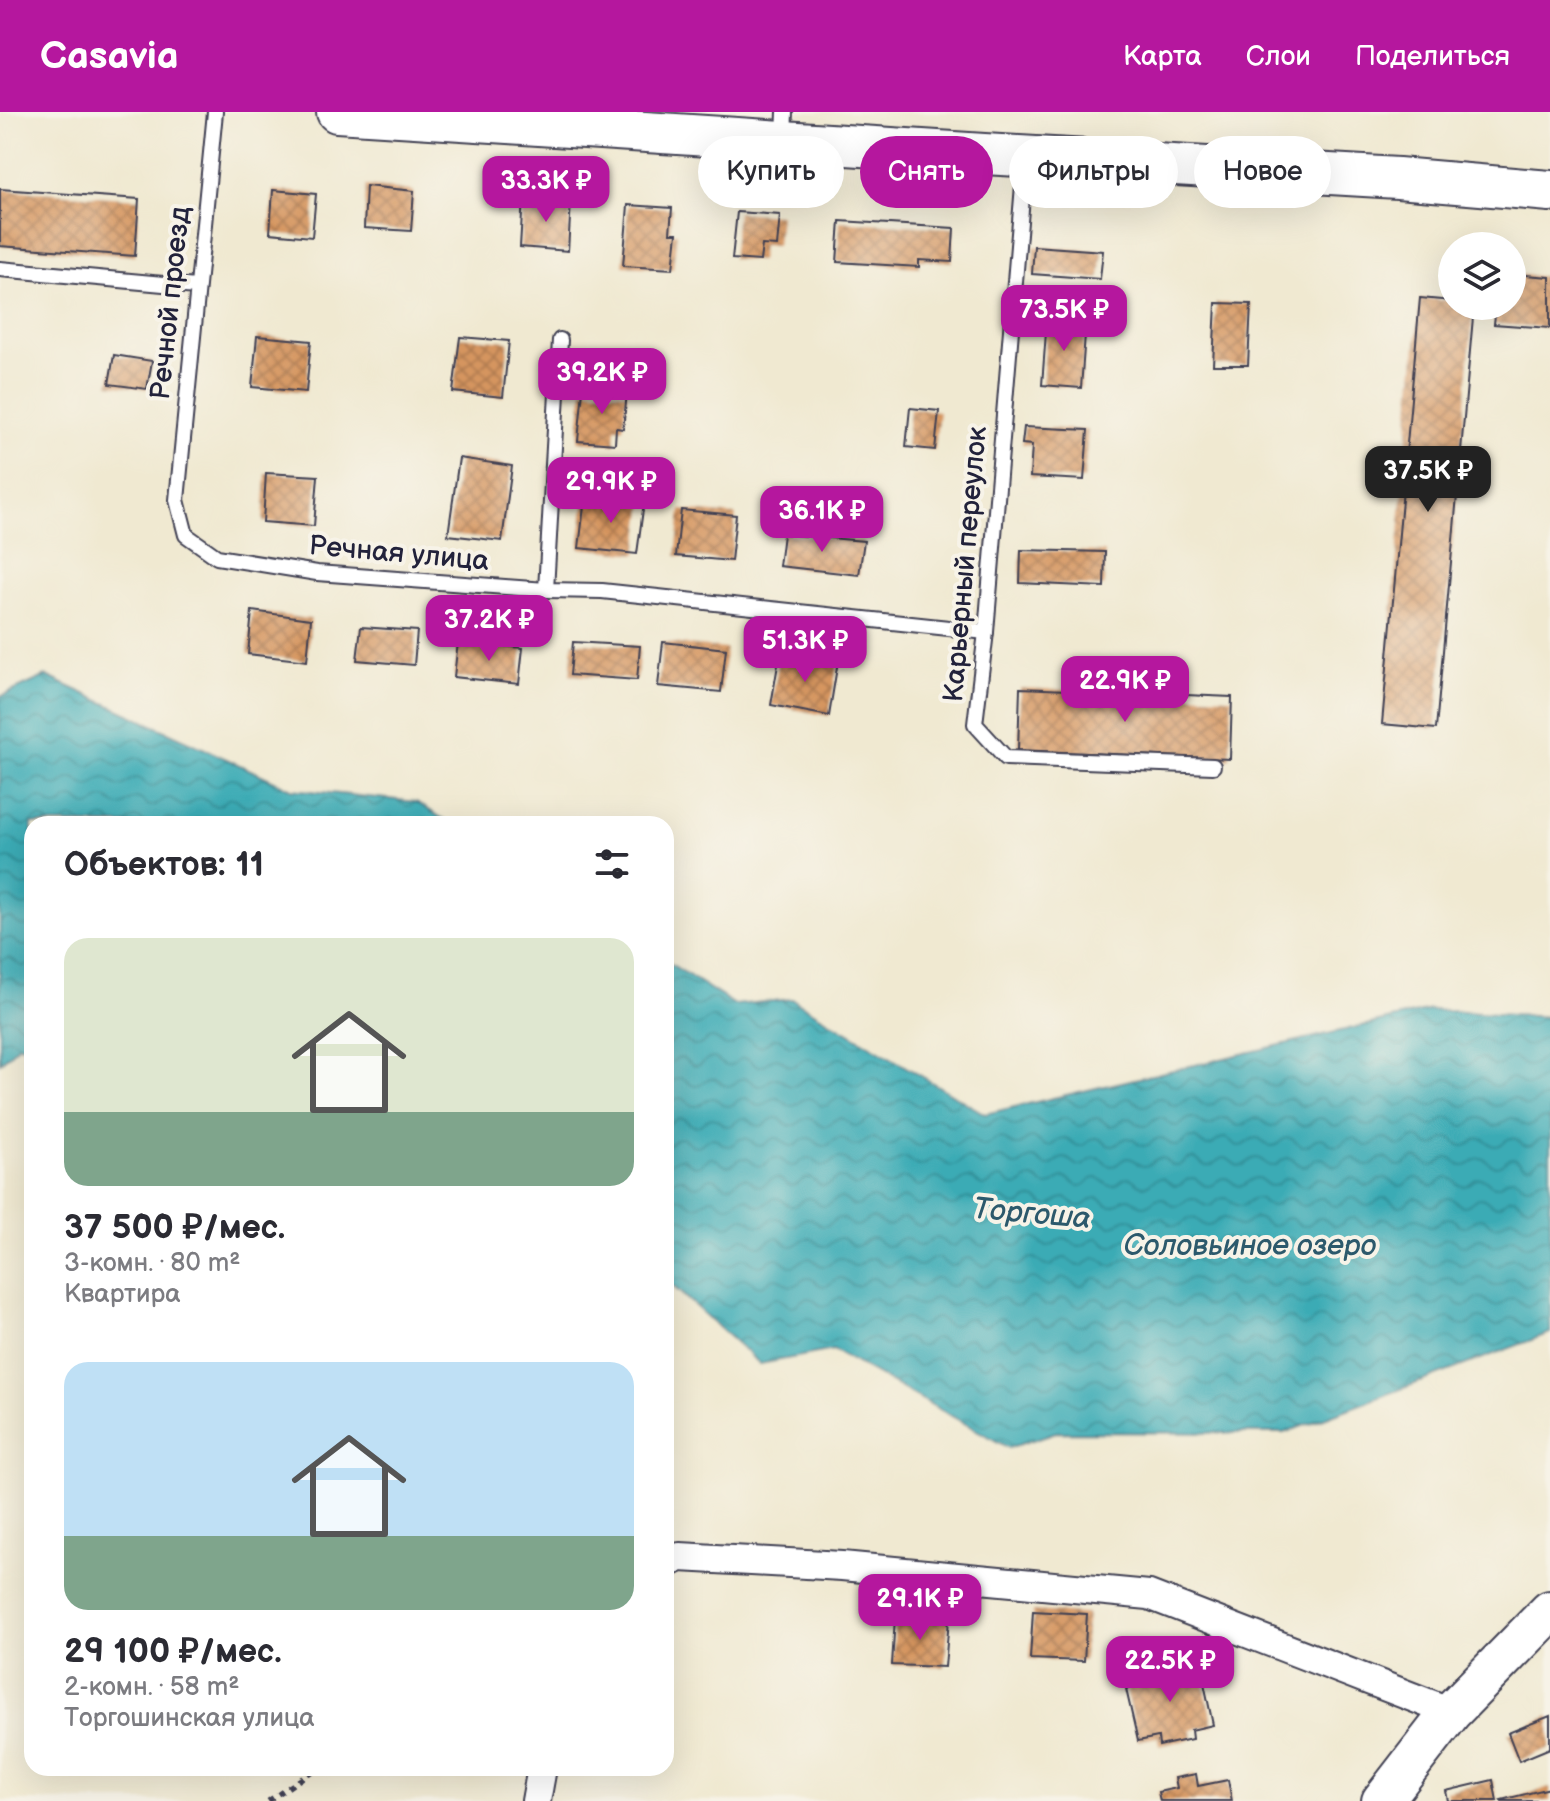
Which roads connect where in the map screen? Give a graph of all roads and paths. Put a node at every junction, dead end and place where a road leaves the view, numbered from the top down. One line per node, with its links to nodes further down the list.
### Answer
1 (215, 112): 9 (lane, Речной проезд)
2 (337, 112): 3 (street)
3 (784, 127): 4 (street)
4 (1009, 154)
5 (1178, 165): 6 (street)
6 (1550, 191)
7 (1022, 208): 13 (lane, Карьерный переулок)
8 (0, 269): 9 (lane)
9 (196, 287): 11 (lane, Речной проезд)
10 (560, 340): 12 (lane)
11 (177, 500): 12 (lane, Речная улица)
12 (546, 590): 13 (lane, Речная улица)
13 (986, 632): 14 (lane, Карьерный переулок)
14 (1213, 766)
15 (674, 1560): 17 (street)
16 (1550, 1611): 17 (street)
17 (1451, 1712): 22 (street)
18 (305, 1776): 20 (path)
19 (541, 1776): 21 (street)
20 (268, 1801)
21 (536, 1801)
22 (1382, 1801)

